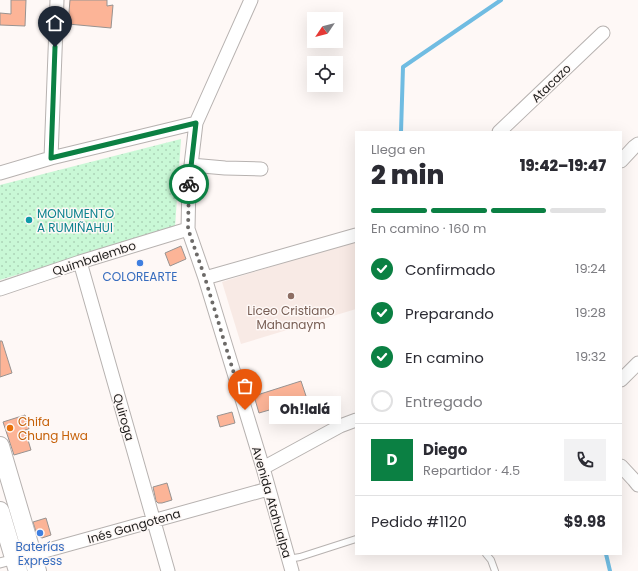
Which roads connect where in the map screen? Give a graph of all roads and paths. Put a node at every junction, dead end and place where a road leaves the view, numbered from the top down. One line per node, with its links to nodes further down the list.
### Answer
1 (57, 0): 7 (street)
2 (251, 0): 4 (street, Avenida Atahualpa)
3 (603, 33): 5 (street, Atacazo)
4 (196, 123): 7 (street); 9 (street, Avenida Atahualpa)
5 (500, 131)
6 (638, 144): 8 (street)
7 (51, 158): 11 (street)
8 (622, 160)
9 (191, 165): 10 (street); 12 (street, Avenida Atahualpa)
10 (261, 168)
11 (0, 172)
12 (188, 229): 14 (street, Quimbalembo); 15 (street, Avenida Atahualpa)
13 (355, 235): 15 (street)
14 (80, 262): 16 (street, Quimbalembo); 26 (street, Quiroga)
15 (205, 278): 22 (street, Avenida Atahualpa)
16 (0, 289)
17 (638, 363): 18 (street)
18 (622, 379)
19 (355, 420): 22 (street)
20 (0, 446): 29 (main road)
21 (622, 467): 23 (street)
22 (263, 468): 24 (street, Avenida Atahualpa)
23 (638, 485)
24 (268, 489): 26 (street, Inés Gangotena); 31 (street, Avenida Atahualpa)
25 (0, 511): 30 (main road)
26 (153, 520): 29 (street, Inés Gangotena); 32 (street, Quiroga)
27 (355, 539): 31 (lane)
28 (487, 555): 33 (lane)
29 (34, 563): 30 (street, Inés Gangotena)
30 (11, 565)
31 (290, 565)
32 (168, 571)
33 (495, 571)

